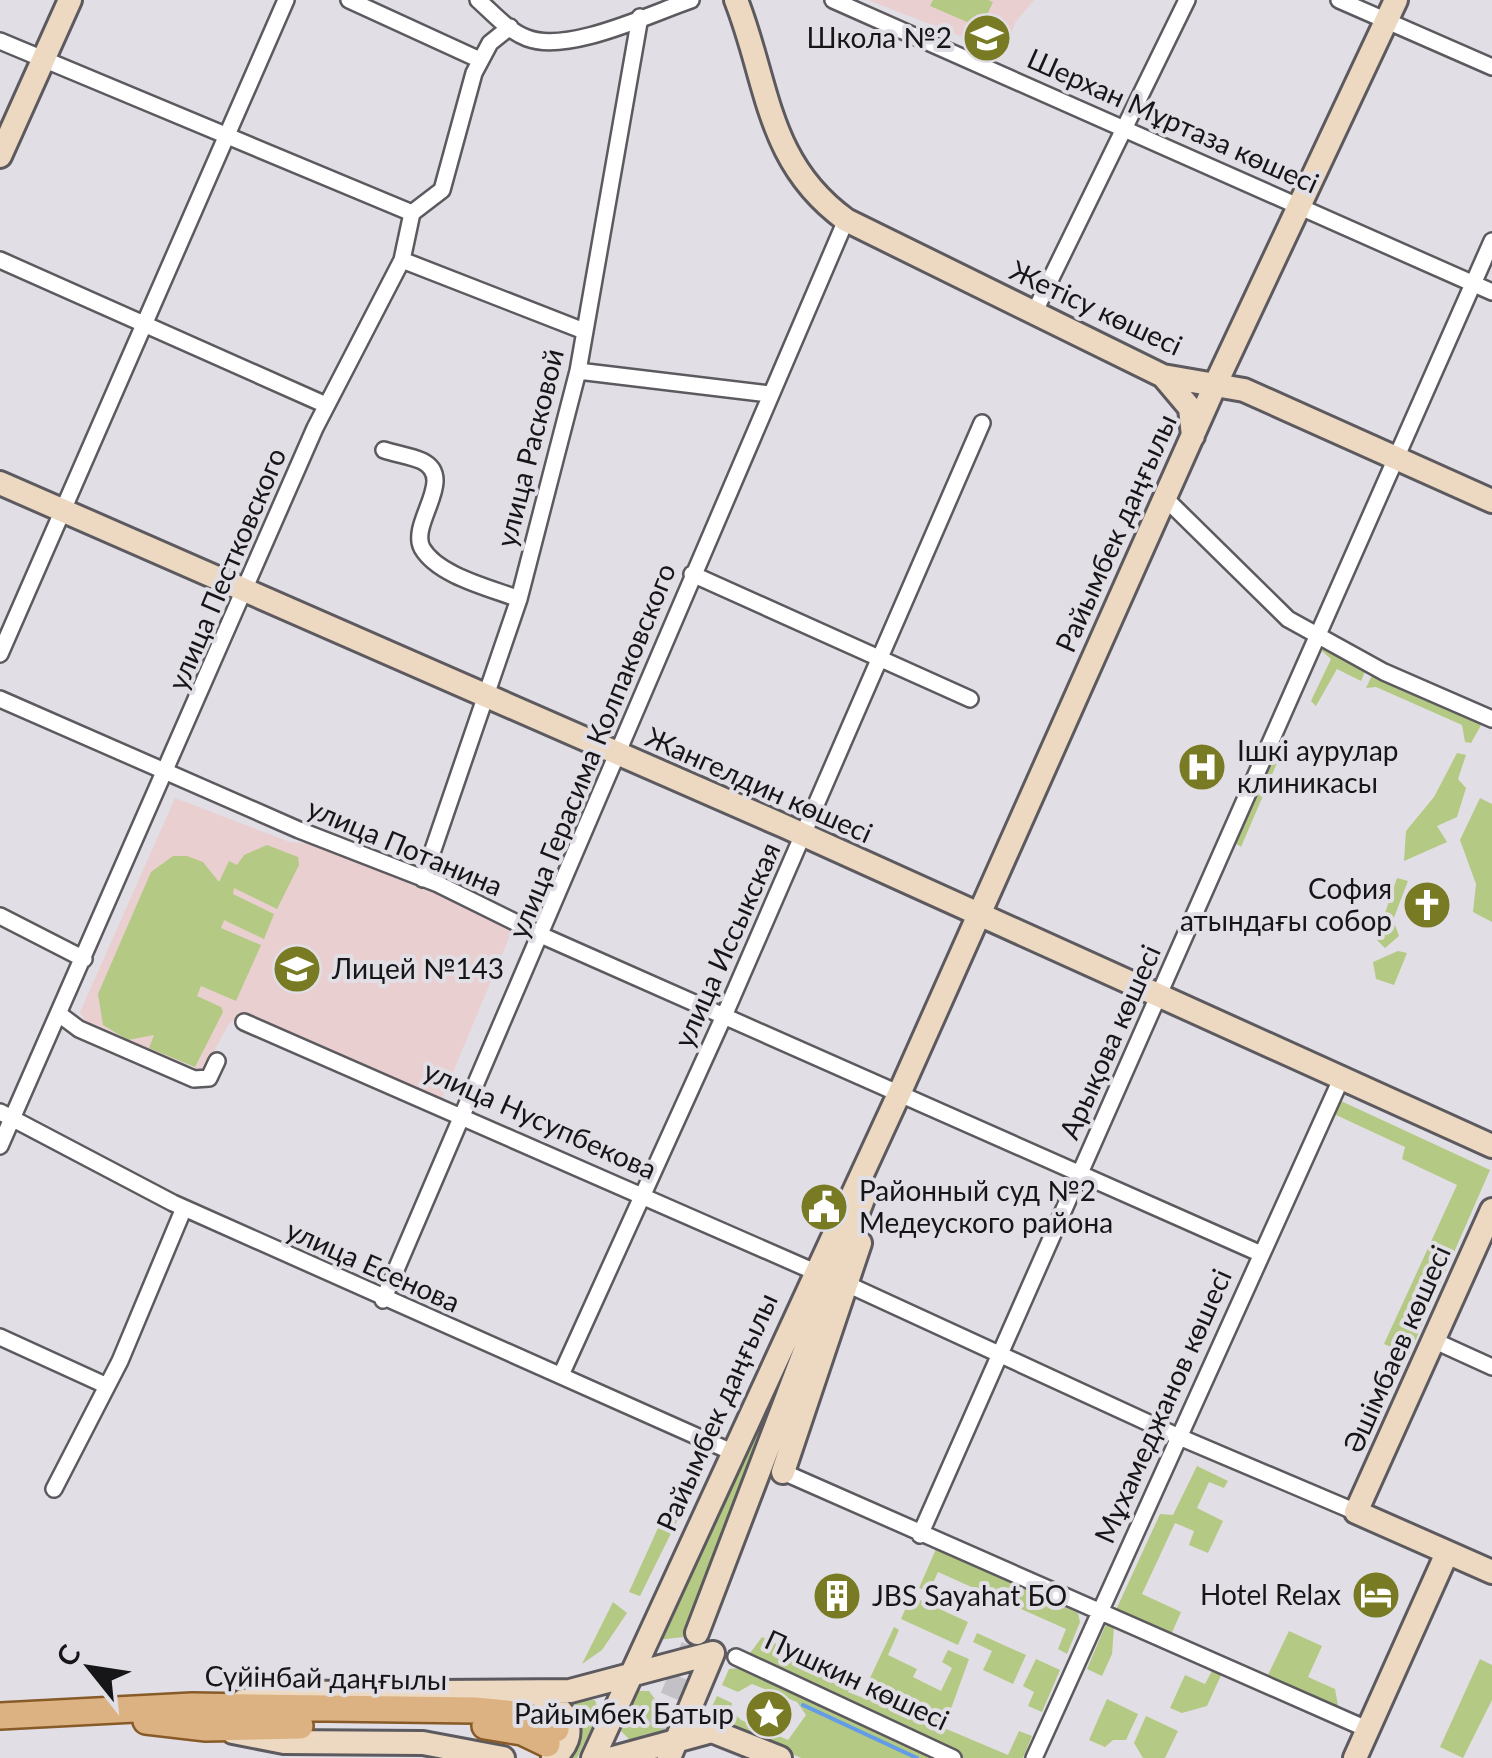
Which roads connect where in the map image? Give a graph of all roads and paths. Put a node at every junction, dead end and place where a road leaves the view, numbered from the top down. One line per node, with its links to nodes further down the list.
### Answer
1 (70, 0): 14 (main road)
2 (286, 0): 18 (street)
3 (350, 0): 15 (street)
4 (478, 0): 12 (street)
5 (692, 0): 11 (street)
6 (736, 0): 22 (main road, Жетісу көшесі)
7 (832, 0): 17 (street, Шерхан Мұртаза көшесі)
8 (1188, 0): 17 (street)
9 (1338, 0): 10 (street)
10 (1391, 11): 16 (street); 20 (main road, Райымбек даңғылы)
11 (640, 18): 12 (street); 30 (street, улица Расковой)
12 (510, 27): 15 (street)
13 (0, 41): 14 (street)
14 (43, 60): 18 (street); 19 (main road)
15 (480, 60): 21 (street)
16 (1492, 67)
17 (1124, 127): 20 (street, Шерхан Мұртаза көшесі); 28 (street)
18 (226, 138): 21 (street); 29 (street)
19 (0, 156)
20 (1299, 205): 26 (street, Шерхан Мұртаза көшесі); 33 (main road, Райымбек даңғылы)
21 (412, 213): 25 (street, улица Пестковского)
22 (846, 220): 28 (main road, Жетісу көшесі); 34 (street, улица Герасима Колпаковского)
23 (1492, 241): 26 (street, Арықова көшесі)
24 (0, 260): 29 (street)
25 (402, 260): 30 (street); 35 (street, улица Пестковского)
26 (1474, 285): 27 (street, Шерхан Мұртаза көшесі); 39 (street, Арықова көшесі)
27 (1492, 292)
28 (1034, 314): 32 (main road, Жетісу көшесі)
29 (146, 322): 35 (street); 43 (street)
30 (584, 331): 31 (street, улица Расковой)
31 (578, 371): 34 (street); 46 (street, улица Расковой)
32 (1163, 376): 33 (main road, Жетісу көшесі); 37 (main road)
33 (1216, 383): 37 (main road, Райымбек даңғылы); 39 (main road, Жетісу көшесі)
34 (769, 394): 44 (street, улица Герасима Колпаковского)
35 (326, 406): 45 (street, улица Пестковского)
36 (982, 423): 49 (street, улица Иссыкская)
37 (1192, 436): 41 (main road, Райымбек даңғылы)
38 (384, 450): 46 (street)
39 (1394, 458): 42 (main road, Жетісу көшесі); 47 (street, Арықова көшесі)
40 (0, 483): 43 (main road, Жангелдин көшесі)
41 (1165, 498): 47 (street); 58 (main road, Райымбек даңғылы)
42 (1492, 501)
43 (62, 510): 45 (main road, Жангелдин көшесі); 48 (street)
44 (692, 574): 49 (street); 54 (street, улица Герасима Колпаковского)
45 (245, 591): 50 (main road, Жангелдин көшесі); 55 (street, улица Пестковского)
46 (519, 599): 50 (street, улица Расковой)
47 (1318, 636): 53 (street); 62 (street, Арықова көшесі)
48 (0, 654)
49 (878, 659): 52 (street); 56 (street, улица Иссыкская)
50 (488, 698): 54 (main road, Жангелдин көшесі); 57 (street, улица Расковой)
51 (0, 699): 55 (street, улица Потанина)
52 (970, 699)
53 (1492, 720)
54 (618, 756): 56 (main road, Жангелдин көшесі); 60 (street, улица Герасима Колпаковского)
55 (168, 770): 57 (street, улица Потанина); 61 (street, улица Пестковского)
56 (801, 837): 58 (main road, Жангелдин көшесі); 64 (street, улица Иссыкская)
57 (422, 879): 60 (street, улица Потанина)
58 (977, 914): 62 (main road, Жангелдин көшесі); 68 (main road, Райымбек даңғылы)
59 (0, 916): 61 (street)
60 (543, 936): 64 (street, улица Потанина); 70 (street, улица Герасима Колпаковского)
61 (84, 960): 63 (street, улица Пестковского)
62 (1158, 996): 67 (main road, Жангелдин көшесі); 74 (street, Арықова көшесі)
63 (59, 1014): 66 (street); 69 (street, улица Пестковского)
64 (724, 1016): 68 (street, улица Потанина); 75 (street, улица Иссыкская)
65 (244, 1022): 70 (street, улица Нусупбекова)
66 (217, 1060)
67 (1342, 1077): 73 (main road, Жангелдин көшесі); 78 (street, Мұхамеджанов көшесі)
68 (899, 1094): 71 (main road, Райымбек даңғылы); 74 (street, улица Потанина); 79 (main road, Райымбек даңғылы)
69 (6, 1116): 72 (street, улица Пестковского); 76 (street, улица Есенова)
70 (463, 1118): 75 (street, улица Нусупбекова); 81 (street, улица Герасима Колпаковского)
71 (884, 1144): 80 (main road, Райымбек даңғылы); 97 (main road, Райымбек даңғылы)
72 (0, 1146)
73 (1492, 1146)
74 (1078, 1175): 78 (street, улица Потанина); 84 (street, Арықова көшесі)
75 (642, 1198): 79 (street, улица Нусупбекова); 86 (street, улица Иссыкская)
76 (184, 1208): 81 (street, улица Есенова); 87 (street)
77 (1492, 1210): 83 (main road, Әшімбаев көшесі)
78 (1260, 1254): 88 (street, Мұхамеджанов көшесі)
79 (813, 1271): 89 (main road, Райымбек даңғылы)
80 (848, 1286): 84 (street); 90 (main road, Райымбек даңғылы)
81 (383, 1300): 86 (street, улица Есенова)
82 (0, 1337): 87 (street)
83 (1435, 1342): 85 (street); 92 (main road, Әшімбаев көшесі)
84 (1002, 1354): 88 (street); 93 (street, Арықова көшесі)
85 (1492, 1367)
86 (561, 1375): 89 (street, улица Есенова)
87 (105, 1385): 91 (street)
88 (1176, 1436): 92 (street); 96 (street, Мұхамеджанов көшесі)
89 (732, 1452): 99 (main road, Райымбек даңғылы)
90 (783, 1472): 93 (street)
91 (54, 1489)
92 (1356, 1512): 94 (main road)
93 (920, 1534): 96 (street)
94 (1447, 1553): 95 (main road); 103 (main road)
95 (1492, 1572)
96 (1097, 1610): 103 (street); 112 (street, Мұхамеджанов көшесі)
97 (698, 1632)
98 (724, 1655): 99 (main road); 105 (main road); 111 (street, Пушкин көшесі)
99 (629, 1678): 100 (main road); 108 (main road, Райымбек даңғылы)
100 (530, 1694): 102 (main road); 104 (main road)
101 (0, 1716): 102 (main road, Сүйінбай даңғылы)
102 (215, 1717): 104 (main road, Сүйінбай даңғылы); 106 (main road)
103 (1368, 1730): 113 (main road)
104 (552, 1744)
105 (674, 1748): 109 (main road); 110 (main road)
106 (465, 1753): 107 (main road)
107 (503, 1758)
108 (592, 1758)
109 (613, 1758)
110 (780, 1758)
111 (953, 1758)
112 (1034, 1758)
113 (1356, 1758)

